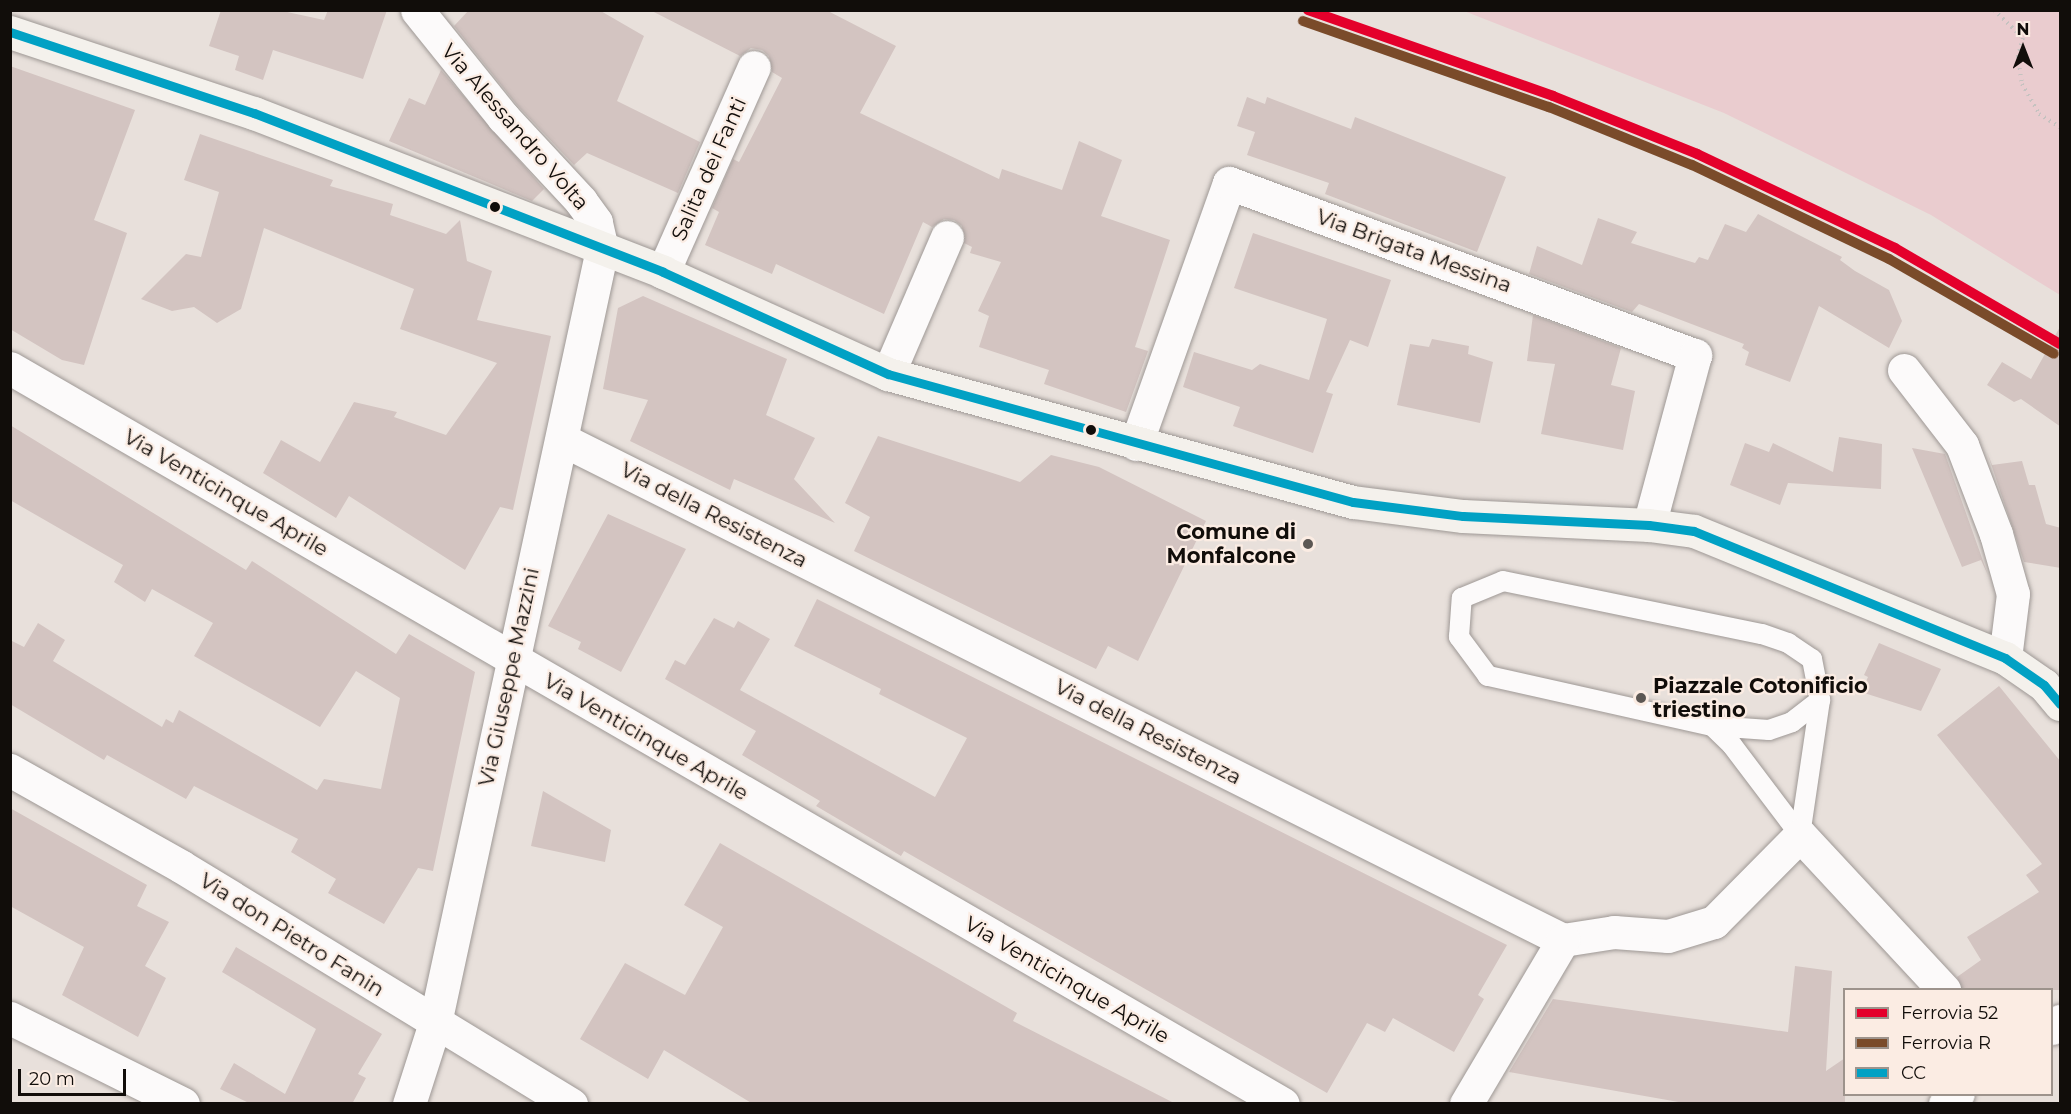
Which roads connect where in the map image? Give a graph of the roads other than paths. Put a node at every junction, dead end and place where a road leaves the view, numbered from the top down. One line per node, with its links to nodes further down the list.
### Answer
1 (417, 10): 5 (street, Via Alessandro Volta)
2 (10, 32): 5 (street)
3 (754, 67): 6 (street, Salita dei Fanti)
4 (947, 237): 9 (street)
5 (602, 249): 6 (street); 10 (street, Via Giuseppe Mazzini)
6 (663, 272): 9 (street)
7 (10, 368): 14 (street, Via Venticinque Aprile)
8 (1904, 370): 13 (street)
9 (888, 374): 11 (street)
10 (563, 440): 14 (street, Via Giuseppe Mazzini); 20 (street, Via della Resistenza)
11 (1136, 444): 12 (street); 12 (street, Via Brigata Messina)
12 (1649, 525): 13 (street)
13 (2005, 658): 16 (street)
14 (512, 660): 23 (street, Via Giuseppe Mazzini); 27 (street, Via Venticinque Aprile)
15 (1820, 700): 17 (lane); 17 (lane); 19 (lane)
16 (2061, 704)
17 (1712, 726): 19 (lane)
18 (10, 770): 23 (street, Via don Pietro Fanin)
19 (1800, 835): 20 (street); 21 (street)
20 (1563, 940): 28 (street)
21 (1942, 988)
22 (10, 1018): 24 (street)
23 (435, 1023): 25 (street, Via Giuseppe Mazzini); 26 (street, Via don Pietro Fanin)
24 (183, 1104)
25 (410, 1104)
26 (572, 1104)
27 (1283, 1104)
28 (1466, 1104)

